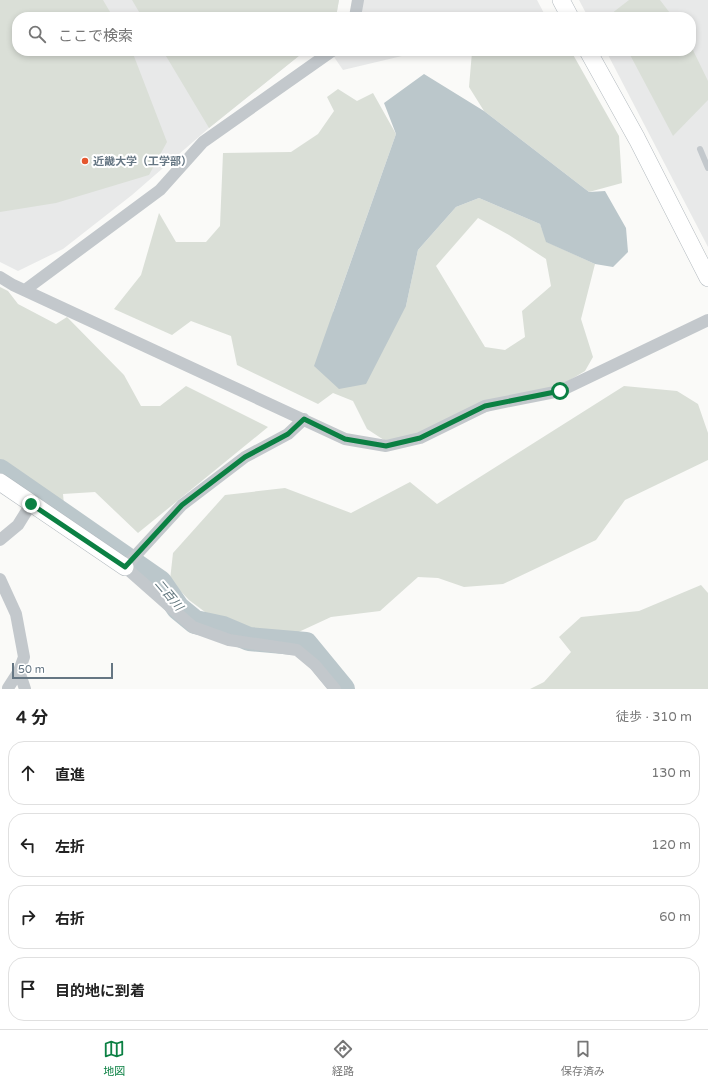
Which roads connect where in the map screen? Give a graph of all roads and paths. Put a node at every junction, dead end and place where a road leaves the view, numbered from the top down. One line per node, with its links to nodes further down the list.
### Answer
1 (358, 0): 3 (street)
2 (560, 0): 4 (street)
3 (356, 12)
4 (567, 12)
5 (325, 56): 11 (street)
6 (591, 56): 10 (street)
7 (700, 149): 8 (lane)
8 (708, 168)
9 (0, 277): 11 (street)
10 (708, 278)
11 (25, 290): 13 (street)
12 (708, 320): 13 (street)
13 (304, 419): 17 (street)
14 (0, 482): 15 (street)
15 (31, 504): 16 (street); 17 (street)
16 (0, 540)
17 (125, 567): 22 (street)
18 (0, 578): 19 (street)
19 (19, 671): 20 (street); 21 (street)
20 (8, 688)
21 (25, 689)
22 (336, 689)

